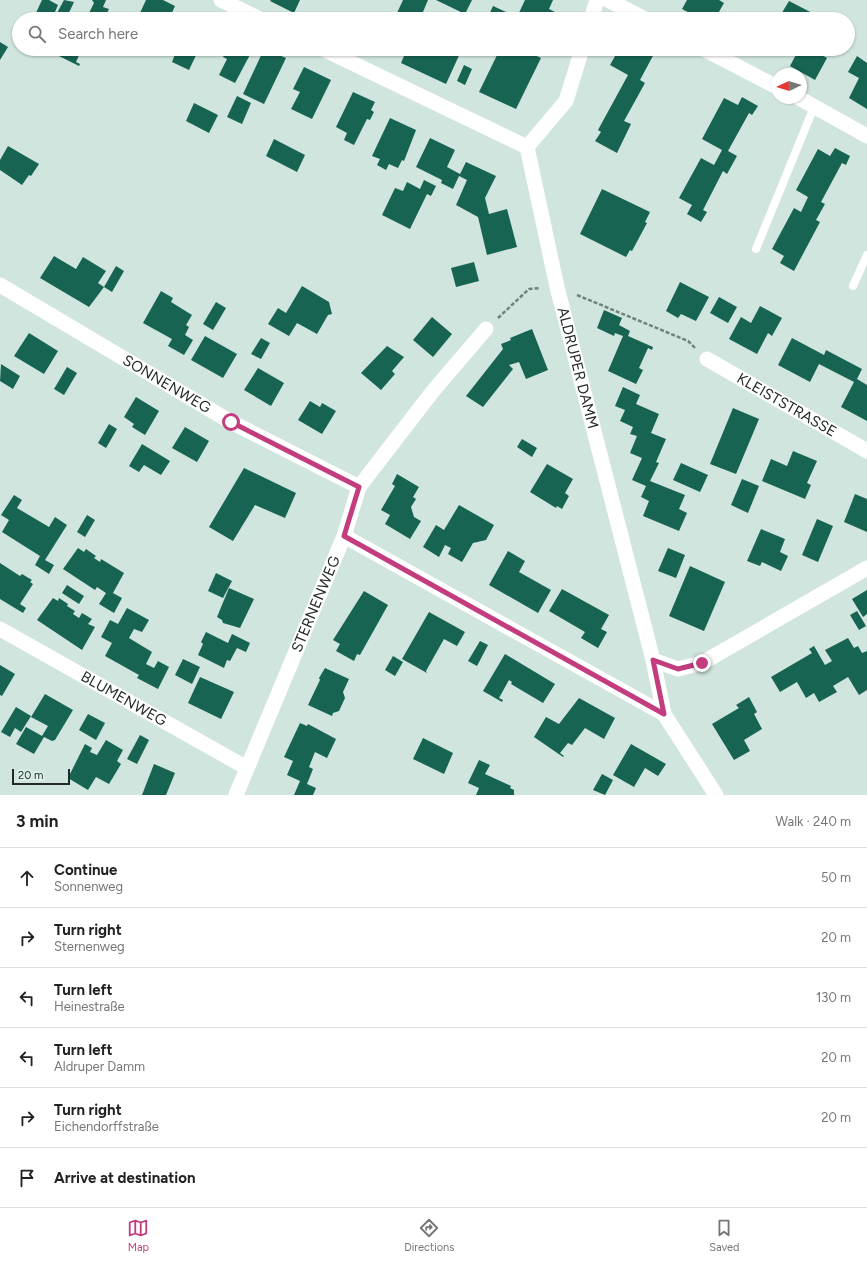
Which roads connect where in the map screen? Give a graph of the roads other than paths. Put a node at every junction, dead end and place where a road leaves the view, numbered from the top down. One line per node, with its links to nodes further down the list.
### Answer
1 (221, 0): 4 (street)
2 (597, 0): 5 (street)
3 (608, 0): 6 (street)
4 (246, 12)
5 (593, 12)
6 (631, 12)
7 (338, 56): 14 (street)
8 (580, 56): 14 (street)
9 (718, 56): 10 (street)
10 (771, 83)
11 (807, 103): 12 (street)
12 (814, 107): 13 (street); 15 (lane)
13 (867, 136)
14 (527, 147): 26 (street, ALDRUPER DAMM)
15 (756, 249)
16 (867, 255): 18 (lane)
17 (0, 285): 22 (street, SONNENWEG)
18 (853, 286)
19 (486, 329): 22 (street, STERNENWEG)
20 (707, 359): 21 (street, KLEISTSTRASSE)
21 (867, 451)
22 (359, 487): 23 (street, STERNENWEG)
23 (344, 536): 27 (street); 28 (street, STERNENWEG)
24 (867, 568): 26 (street)
25 (0, 629): 28 (street, BLUMENWEG)
26 (653, 660): 27 (street, ALDRUPER DAMM)
27 (664, 714): 30 (street, ALDRUPER DAMM)
28 (247, 768): 29 (street, STERNENWEG)
29 (236, 795)
30 (716, 795)

